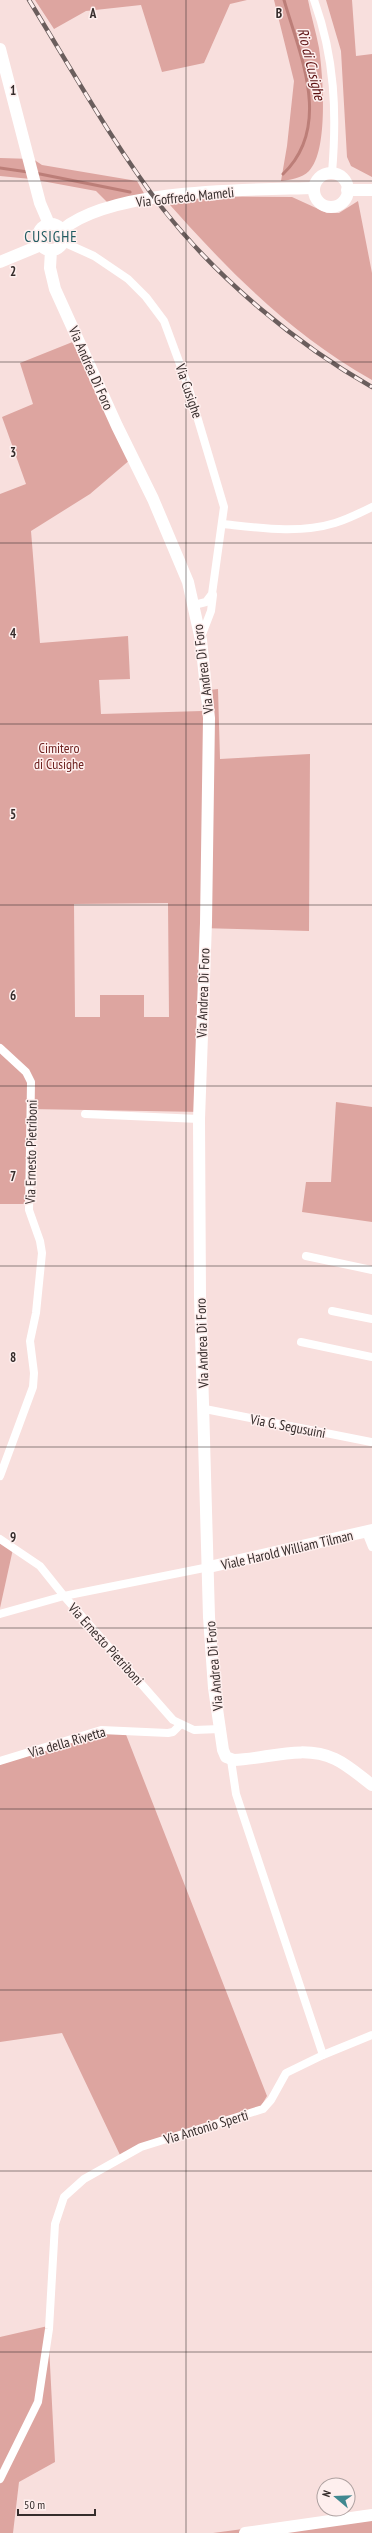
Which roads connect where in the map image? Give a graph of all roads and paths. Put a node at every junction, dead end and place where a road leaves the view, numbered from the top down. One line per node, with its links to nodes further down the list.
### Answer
1 (314, 0): 3 (street)
2 (0, 49): 7 (street)
3 (332, 173): 4 (street); 5 (street)
4 (314, 188): 5 (street); 8 (street, Via Goffredo Mameli)
5 (347, 190): 6 (street)
6 (372, 190)
7 (49, 224): 8 (street); 9 (street)
8 (63, 236): 9 (street); 12 (street, Via Cusighe)
9 (46, 247): 10 (street); 14 (street, Via Andrea Di Foro)
10 (0, 262)
11 (372, 507): 12 (street)
12 (223, 524): 13 (street, Via Cusighe)
13 (213, 590): 14 (street); 15 (street, Via Cusighe)
14 (194, 605): 15 (street, Via Andrea Di Foro)
15 (200, 640): 18 (street, Via Andrea Di Foro)
16 (0, 1048): 27 (street, Via Ernesto Pietriboni)
17 (85, 1114): 18 (street)
18 (199, 1119): 25 (street, Via Andrea Di Foro)
19 (306, 1256): 20 (street)
20 (372, 1270)
21 (332, 1312): 22 (street)
22 (372, 1319)
23 (301, 1342): 24 (street)
24 (372, 1357)
25 (204, 1409): 26 (street, Via G. Segusuini); 31 (street, Via Andrea Di Foro)
26 (371, 1442)
27 (0, 1476)
28 (369, 1531): 30 (street, Viale Harold William Tilman); 31 (street, Viale Harold William Tilman)
29 (0, 1539): 32 (street, Via Ernesto Pietriboni)
30 (372, 1547)
31 (209, 1568): 32 (street); 35 (street, Via Andrea Di Foro)
32 (64, 1596): 33 (street); 34 (street, Via Ernesto Pietriboni)
33 (0, 1614)
34 (180, 1725): 35 (street); 37 (street, Via della Rivetta)
35 (220, 1729): 36 (street, Via Andrea Di Foro)
36 (231, 1760): 38 (street); 40 (street)
37 (0, 1761)
38 (372, 1785)
39 (372, 2035): 40 (street, Via Antonio Sperti)
40 (323, 2055): 41 (street, Via Antonio Sperti)
41 (0, 2479)
42 (372, 2515): 43 (street)
43 (246, 2533)

